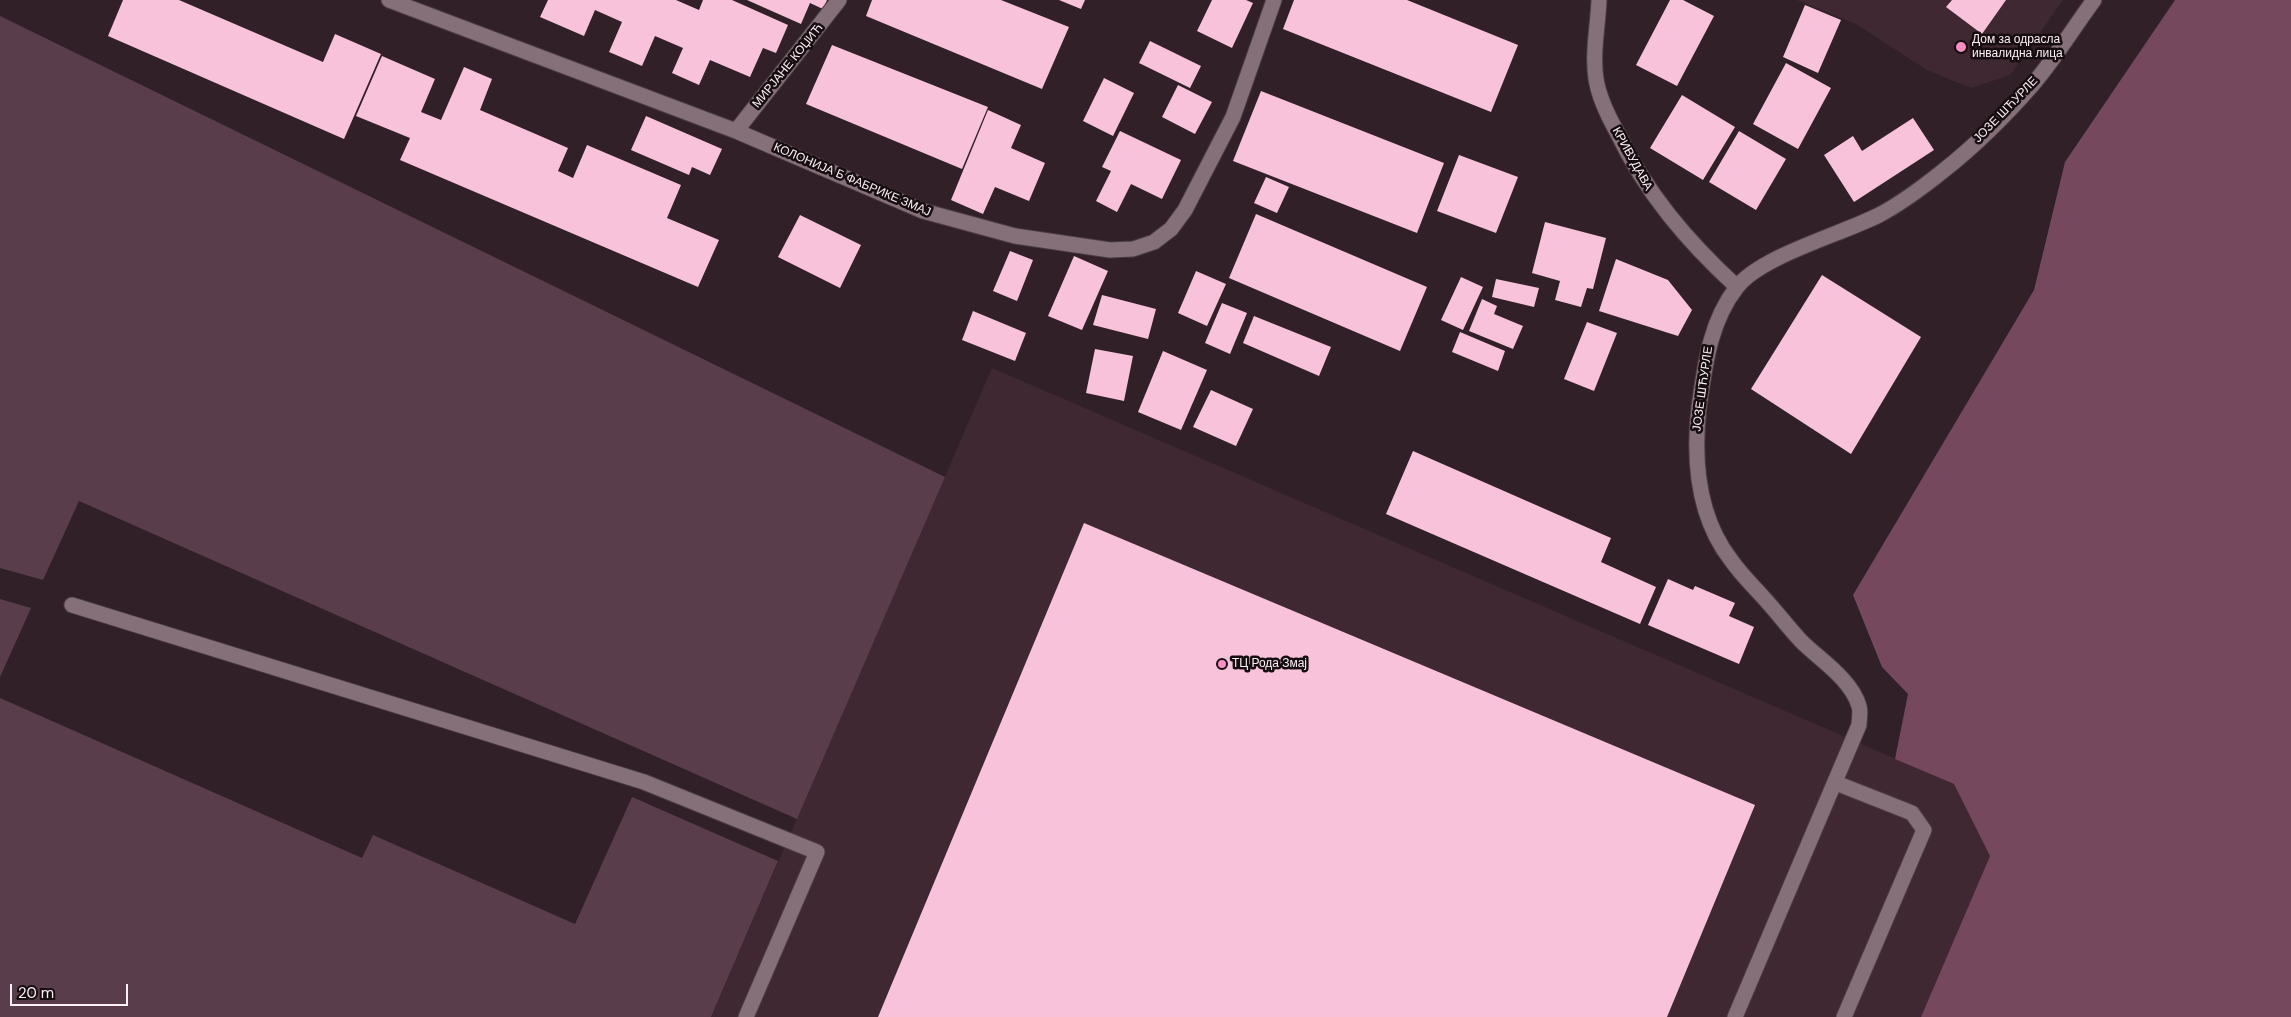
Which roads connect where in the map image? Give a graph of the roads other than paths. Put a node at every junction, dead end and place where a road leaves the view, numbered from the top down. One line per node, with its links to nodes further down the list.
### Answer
1 (388, 0): 6 (street, КОЛОНИЈА Б ФАБРИКЕ ЗМАЈ)
2 (839, 0): 6 (street, МИРЈАНЕ КОЏИЋ)
3 (1274, 0): 6 (street, КОЛОНИЈА Б ФАБРИКЕ ЗМАЈ)
4 (1599, 0): 7 (street, КРИВУДАВА)
5 (2094, 0): 7 (street, ЈОЗЕ ШЋУРЛЕ)
6 (736, 131)
7 (1737, 287): 9 (street, ЈОЗЕ ШЋУРЛЕ)
8 (72, 605): 10 (street)
9 (1836, 783): 11 (street, ЈОЗЕ ШЋУРЛЕ); 12 (street)
10 (746, 1017)
11 (1734, 1017)
12 (1844, 1017)

